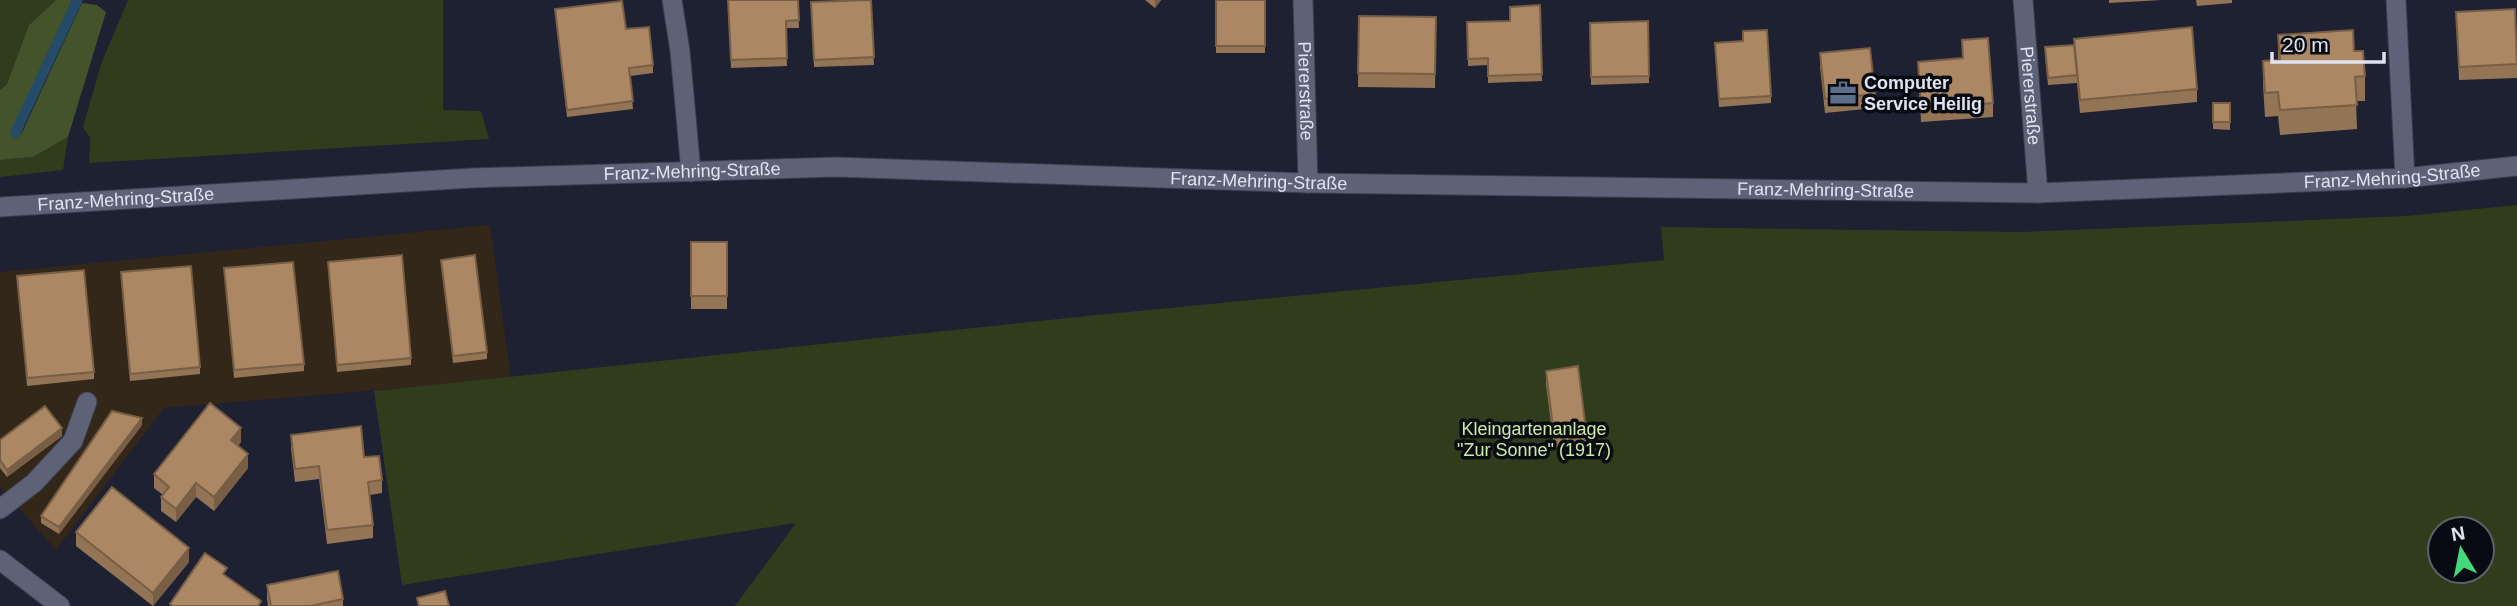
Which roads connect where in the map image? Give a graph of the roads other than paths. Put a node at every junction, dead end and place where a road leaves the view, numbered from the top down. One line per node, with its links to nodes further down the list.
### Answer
1 (672, 0): 6 (street)
2 (1303, 0): 8 (street, Piererstraße)
3 (2023, 0): 9 (street, Piererstraße)
4 (2396, 0): 7 (street)
5 (2517, 166): 7 (street, Franz-Mehring-Straße)
6 (691, 172): 8 (street, Franz-Mehring-Straße); 10 (street, Franz-Mehring-Straße)
7 (2405, 178): 9 (street, Franz-Mehring-Straße)
8 (1308, 183): 9 (street, Franz-Mehring-Straße)
9 (2038, 193)
10 (0, 207)
11 (87, 402): 12 (street)
12 (0, 509)
13 (0, 559): 14 (street)
14 (60, 606)

